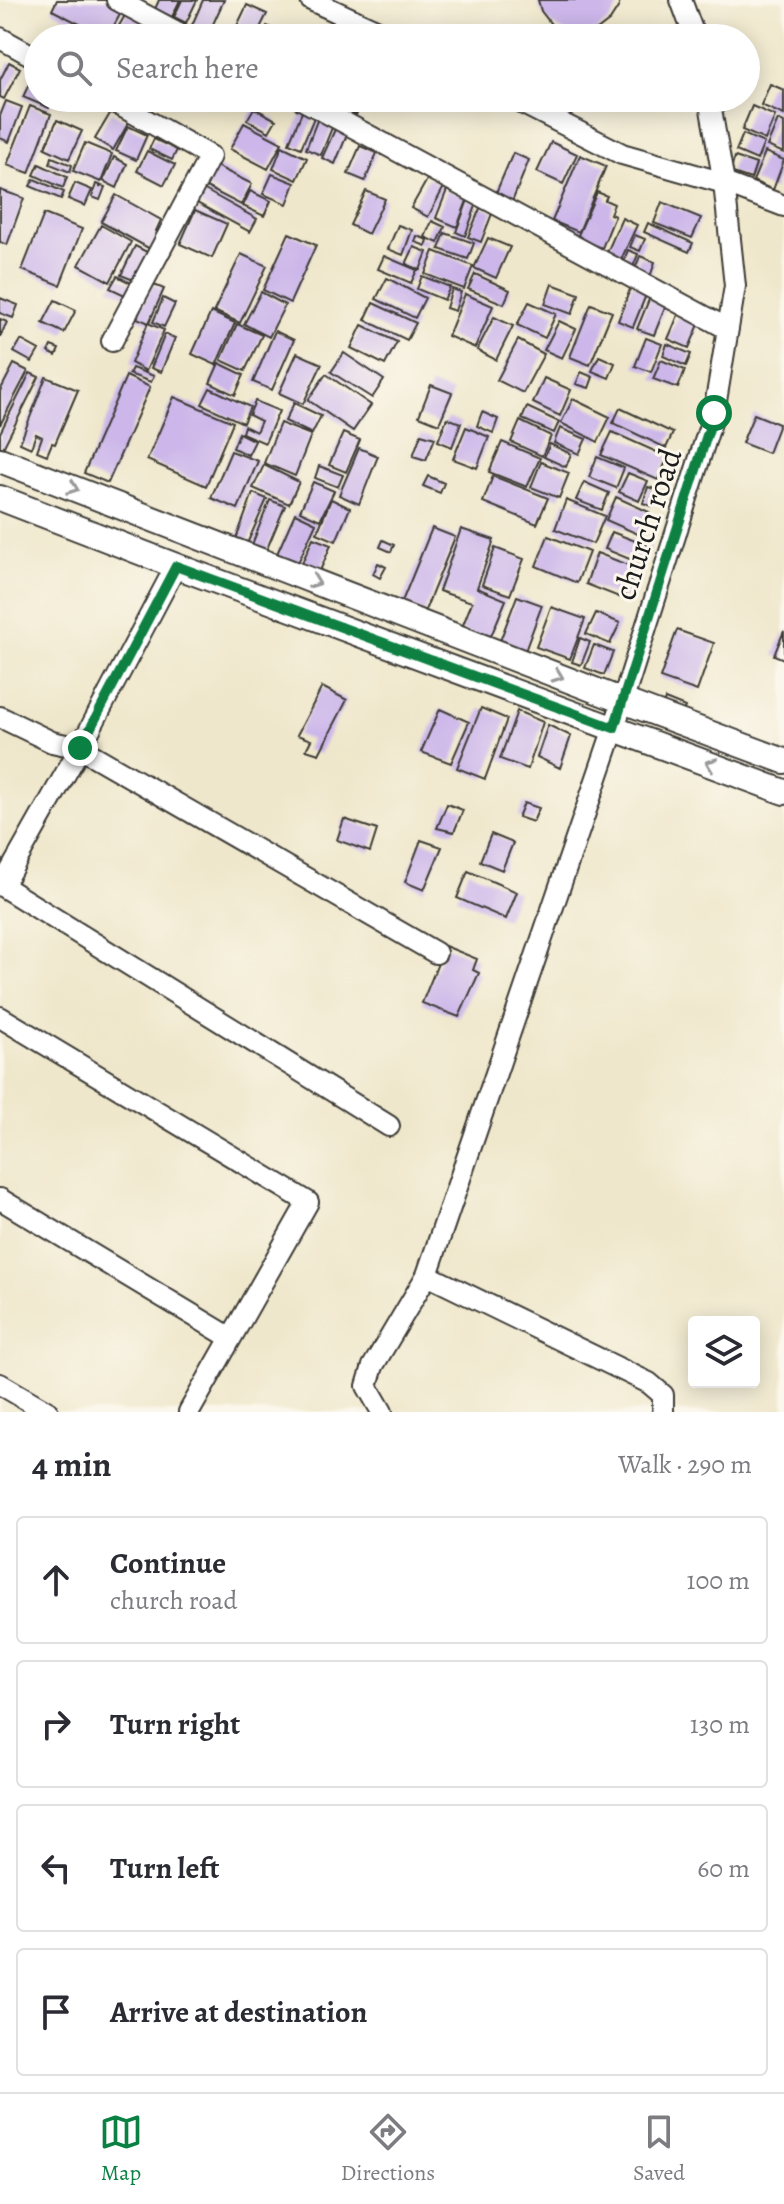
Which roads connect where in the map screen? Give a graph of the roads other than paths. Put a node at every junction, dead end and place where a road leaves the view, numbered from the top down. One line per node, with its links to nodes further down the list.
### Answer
1 (117, 0): 4 (street)
2 (311, 0): 5 (street)
3 (681, 0): 6 (street)
4 (162, 24)
5 (363, 24)
6 (690, 24)
7 (0, 38): 8 (street)
8 (24, 51)
9 (132, 112): 16 (street)
10 (325, 112): 15 (street)
11 (540, 112): 13 (street)
12 (711, 112): 13 (street, church road)
13 (724, 183): 14 (street); 15 (street, church road)
14 (784, 206)
15 (728, 329): 20 (street, church road)
16 (112, 341)
17 (0, 460): 20 (street, one-way to 20)
18 (0, 498): 19 (street)
19 (176, 566): 22 (street); 23 (street)
20 (623, 701): 22 (street, church road); 24 (street)
21 (0, 717): 23 (street)
22 (614, 728): 25 (street, one-way to 22); 31 (street, church road)
23 (80, 748): 26 (street); 27 (street)
24 (784, 761)
25 (784, 792)
26 (1, 886): 29 (street)
27 (436, 953)
28 (0, 1017): 32 (street)
29 (389, 1126)
30 (0, 1199): 32 (street)
31 (427, 1275): 36 (street, church road); 37 (street)
32 (231, 1338): 35 (street)
33 (0, 1384): 34 (street)
34 (48, 1412)
35 (189, 1412)
36 (382, 1412)
37 (663, 1412)

